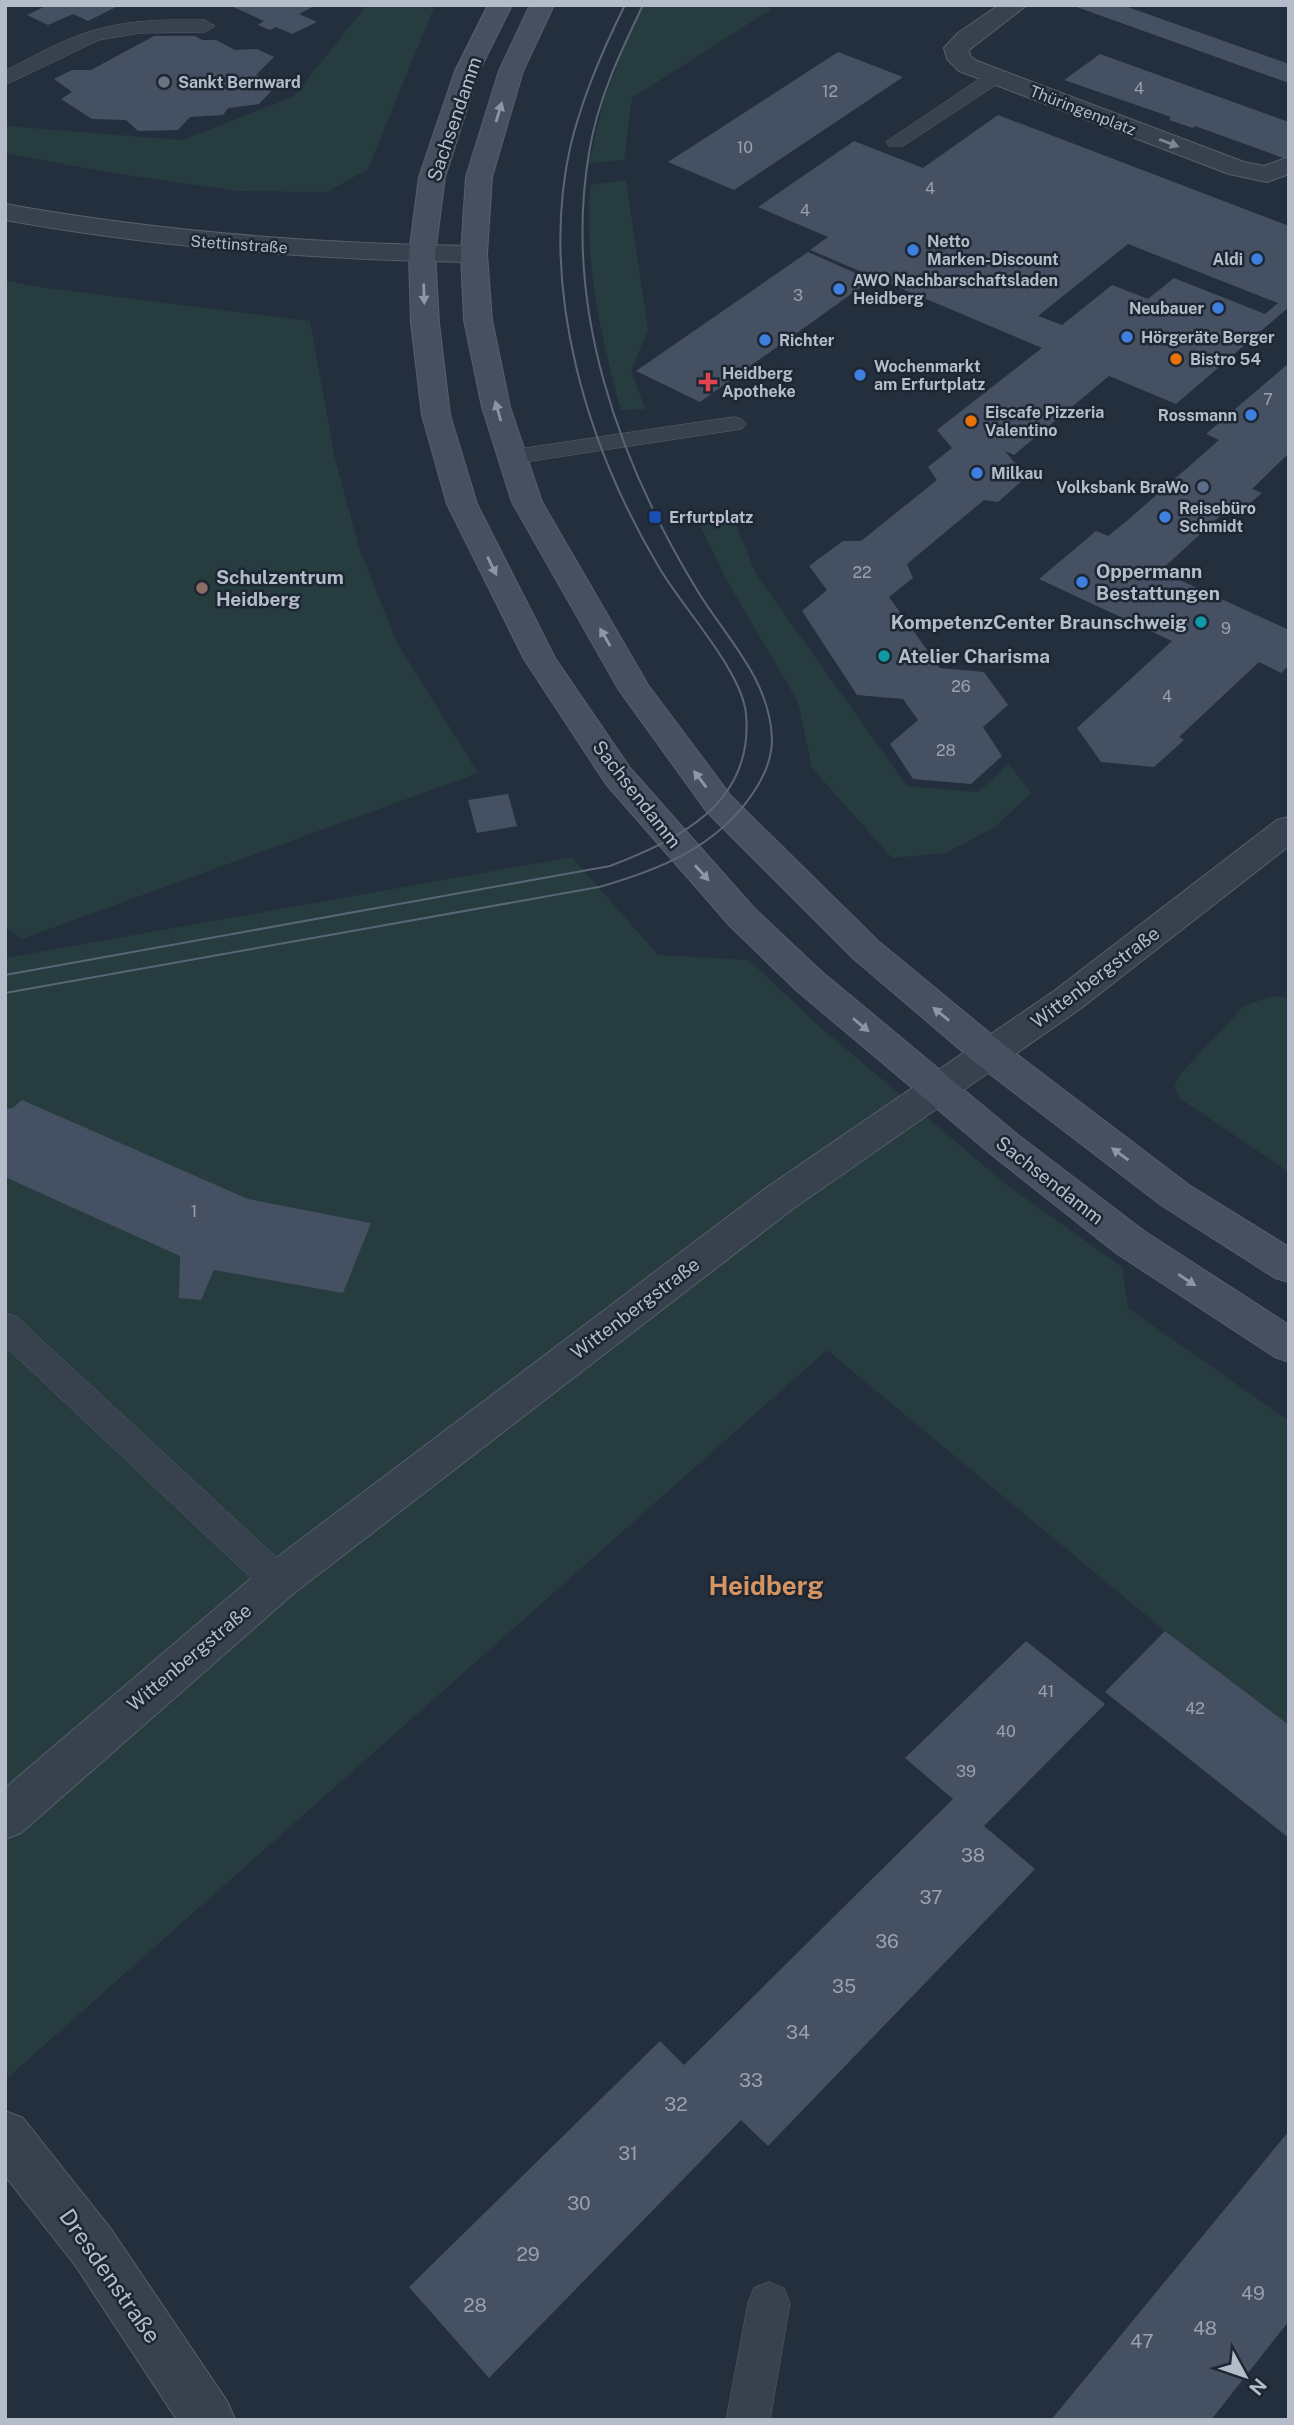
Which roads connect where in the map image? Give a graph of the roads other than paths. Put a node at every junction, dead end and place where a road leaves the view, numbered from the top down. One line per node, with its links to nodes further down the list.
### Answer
1 (500, 5): 10 (street, Sachsendamm)
2 (542, 5): 11 (street, Sachsendamm, one-way to 2)
3 (1015, 5): 5 (street, Thüringenplatz)
4 (205, 26): 6 (lane)
5 (995, 76): 7 (lane); 8 (street, Thüringenplatz, one-way to 8)
6 (5, 79)
7 (896, 142)
8 (1289, 165)
9 (5, 212): 10 (street, Stettinstraße)
10 (422, 254): 11 (street, Stettinstraße); 16 (street, Sachsendamm, one-way to 16)
11 (474, 254): 13 (street, Sachsendamm, one-way to 11)
12 (734, 424): 13 (lane)
13 (512, 457): 15 (street, Sachsendamm, one-way to 13)
14 (1289, 828): 15 (street, Wittenbergstraße)
15 (990, 1054): 16 (street, Wittenbergstraße); 17 (street, Sachsendamm, one-way to 15)
16 (939, 1089): 19 (street, Sachsendamm, one-way to 19); 20 (street, Wittenbergstraße)
17 (1289, 1267)
18 (5, 1326): 20 (lane)
19 (1289, 1346)
20 (278, 1581): 21 (street, Wittenbergstraße)
21 (5, 1818)
22 (5, 2136): 24 (street, Dresdenstraße)
23 (769, 2303): 25 (lane)
24 (208, 2420)
25 (748, 2420)

